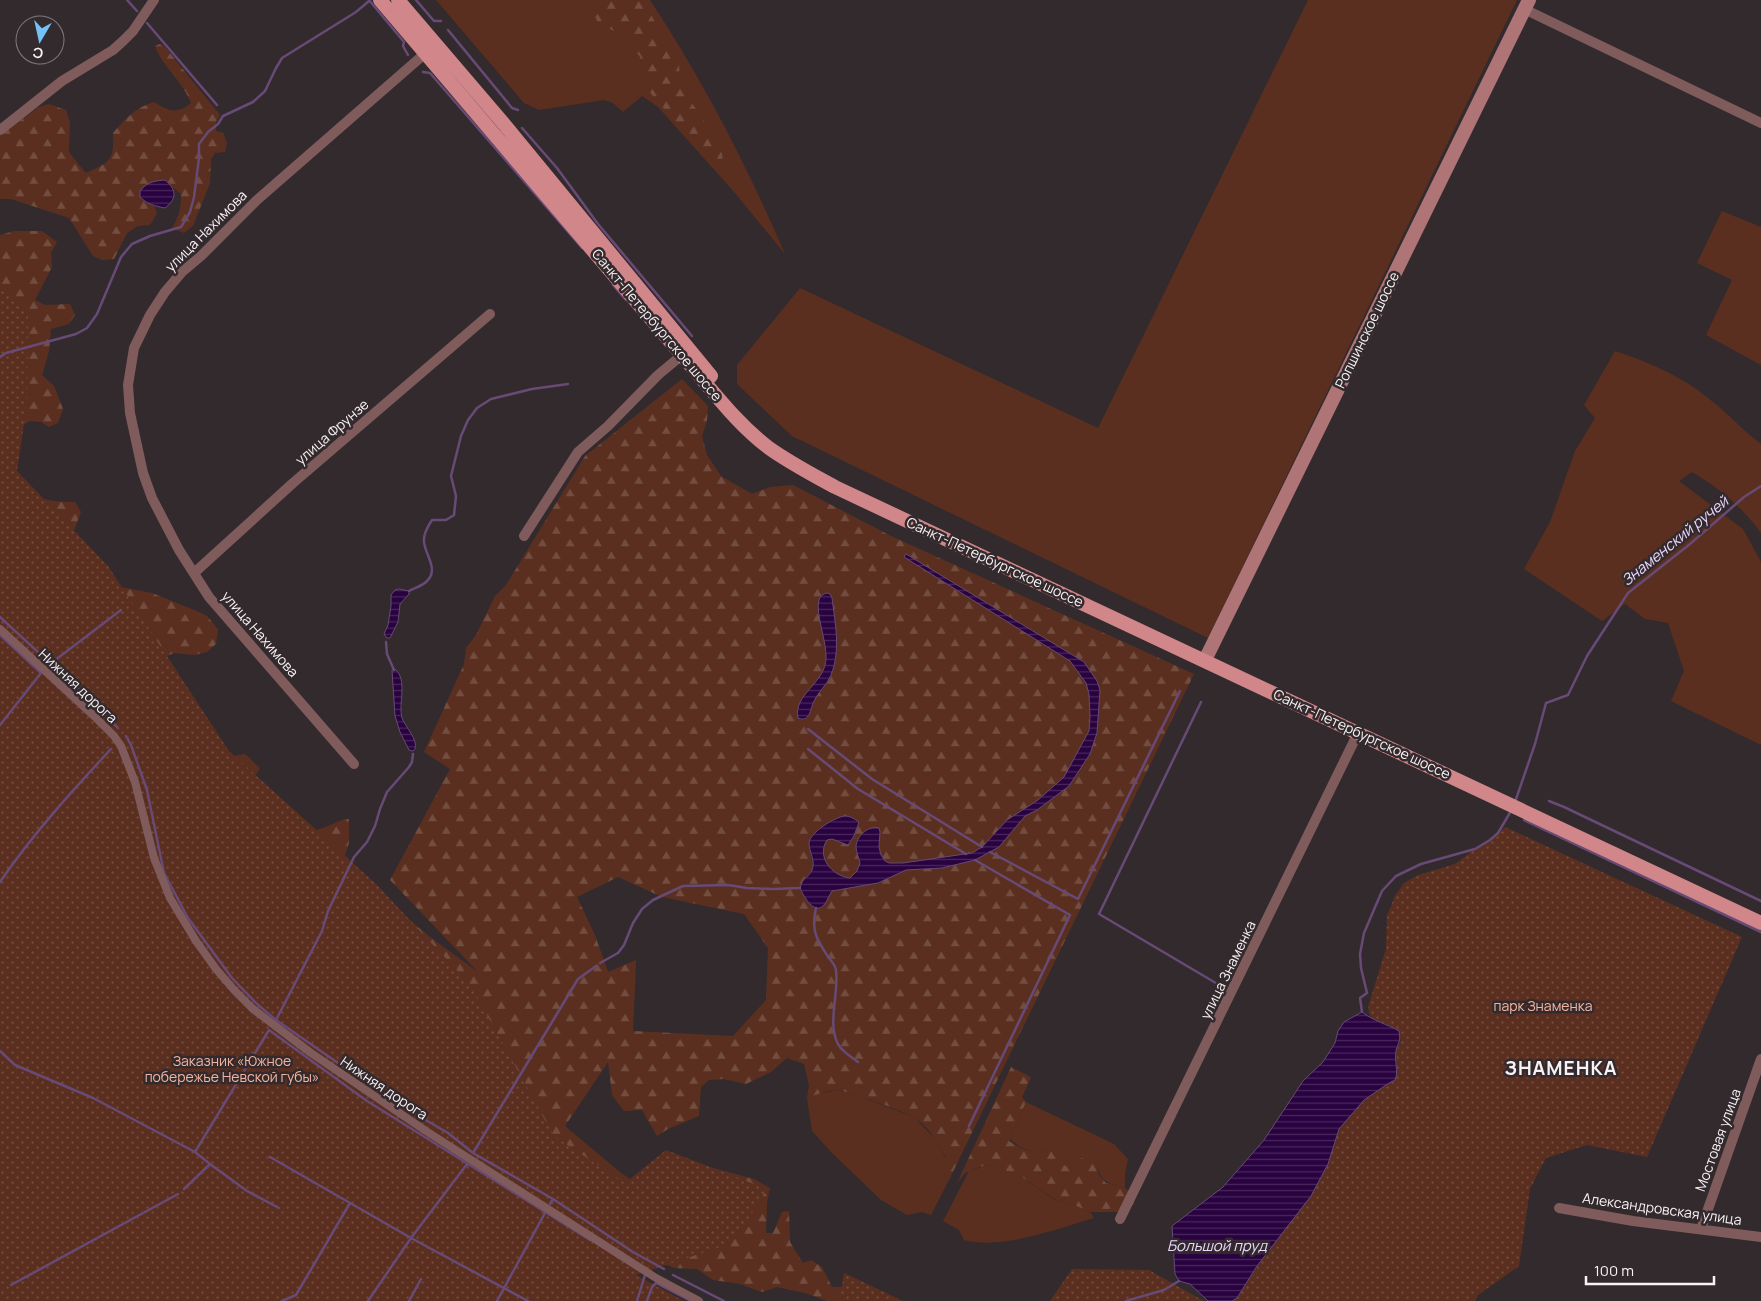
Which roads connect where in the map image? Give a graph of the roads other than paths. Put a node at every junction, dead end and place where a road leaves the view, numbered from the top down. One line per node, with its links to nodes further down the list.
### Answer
1 (154, 0): 7 (street)
2 (380, 0): 5 (main road, Санкт-Петербургское шоссе)
3 (398, 0): 5 (main road, Санкт-Петербургское шоссе)
4 (1526, 5): 6 (street); 13 (main road, Ропшинское шоссе)
5 (431, 49): 9 (main road, Санкт-Петербургское шоссе); 11 (street, улица Нахимова); 13 (main road, Санкт-Петербургское шоссе)
6 (1761, 123)
7 (0, 130)
8 (490, 314): 11 (street, улица Фрунзе)
9 (682, 355): 10 (street); 13 (main road, Санкт-Петербургское шоссе)
10 (524, 536)
11 (194, 573): 15 (street, улица Нахимова)
12 (0, 629): 25 (street, Нижняя дорога)
13 (1207, 656): 14 (main road, Санкт-Петербургское шоссе); 16 (main road, Санкт-Петербургское шоссе)
14 (1358, 732): 16 (main road, Санкт-Петербургское шоссе); 22 (street, улица Знаменка)
15 (354, 764)
16 (1500, 794): 17 (main road, Санкт-Петербургское шоссе)
17 (1529, 808): 18 (main road, Санкт-Петербургское шоссе); 19 (main road, Санкт-Петербургское шоссе)
18 (1761, 913)
19 (1761, 923)
20 (1761, 1059): 23 (street, Мостовая улица)
21 (1559, 1208): 23 (street, Александровская улица)
22 (1120, 1219)
23 (1700, 1229): 24 (street, Александровская улица)
24 (1761, 1237)
25 (699, 1301)

